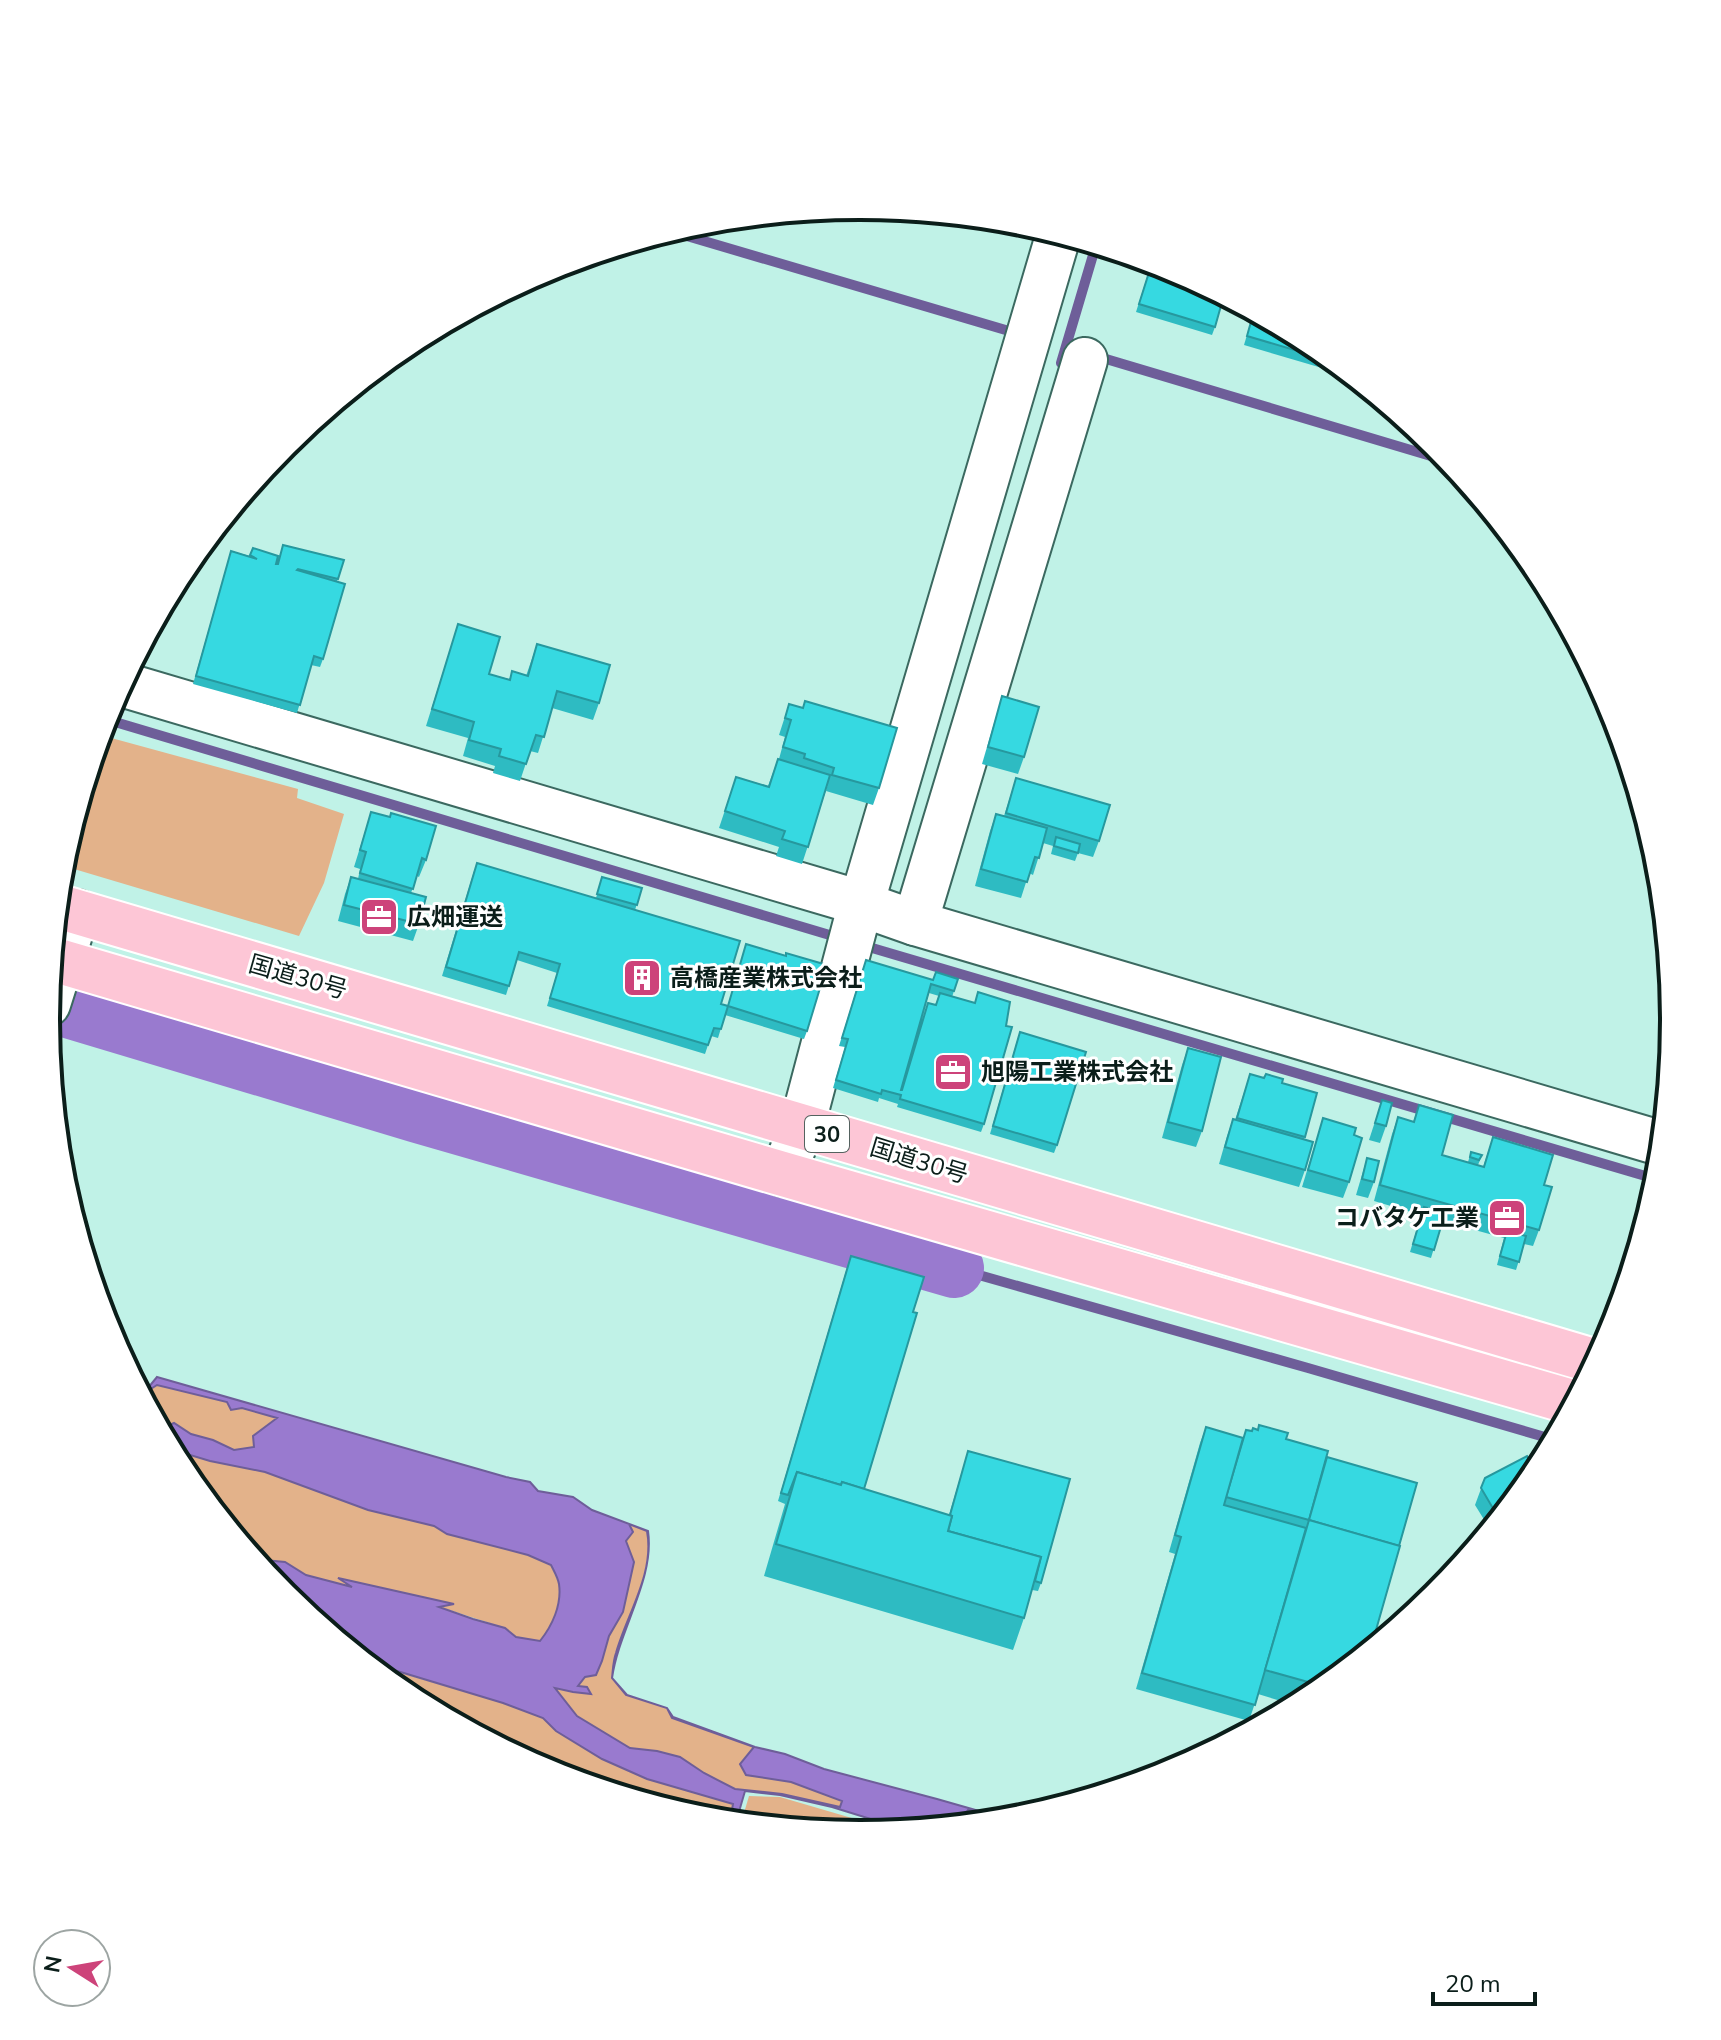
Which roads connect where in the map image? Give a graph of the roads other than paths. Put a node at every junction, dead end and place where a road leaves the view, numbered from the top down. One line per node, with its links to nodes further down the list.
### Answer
1 (1059, 245): 2 (street)
2 (1059, 370): 5 (street); 5 (street)
3 (133, 688): 5 (street)
4 (68, 909): 7 (highway, 国道30号 / 30)
5 (877, 923): 7 (street); 8 (street)
6 (62, 979): 9 (highway, 国道30号 / 30)
7 (802, 1126): 9 (street); 10 (highway, 国道30号 / 30)
8 (1651, 1141)
9 (783, 1174): 11 (highway, 国道30号 / 30)
10 (1585, 1358)
11 (1564, 1400)

